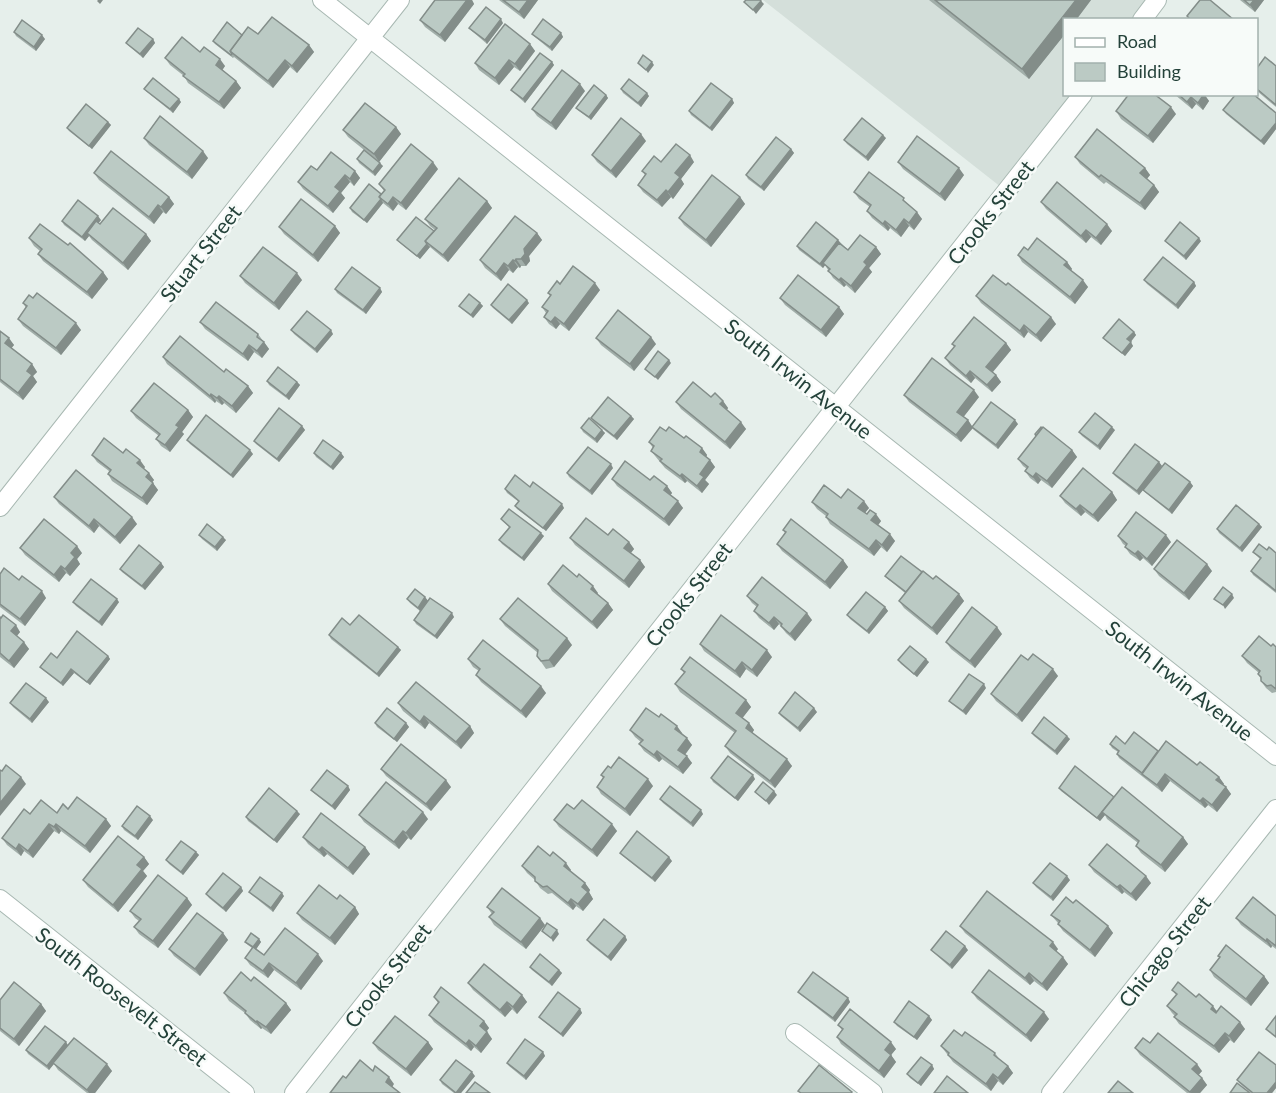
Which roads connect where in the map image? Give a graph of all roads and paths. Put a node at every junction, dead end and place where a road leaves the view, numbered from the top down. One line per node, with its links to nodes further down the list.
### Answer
1 (322, 0): 5 (street, South Irwin Avenue)
2 (400, 0): 5 (street, Stuart Street)
3 (1157, 0): 4 (street)
4 (1144, 18)
5 (370, 38): 7 (street, South Irwin Avenue); 8 (street, Stuart Street)
6 (1081, 96): 7 (street, Crooks Street)
7 (836, 407): 9 (street, South Irwin Avenue); 14 (street, Crooks Street)
8 (0, 507)
9 (1276, 756)
10 (1276, 809): 16 (street, Chicago Street)
11 (0, 899): 13 (street, South Roosevelt Street)
12 (795, 1033): 15 (street)
13 (245, 1093)
14 (294, 1093)
15 (873, 1093)
16 (1051, 1093)

